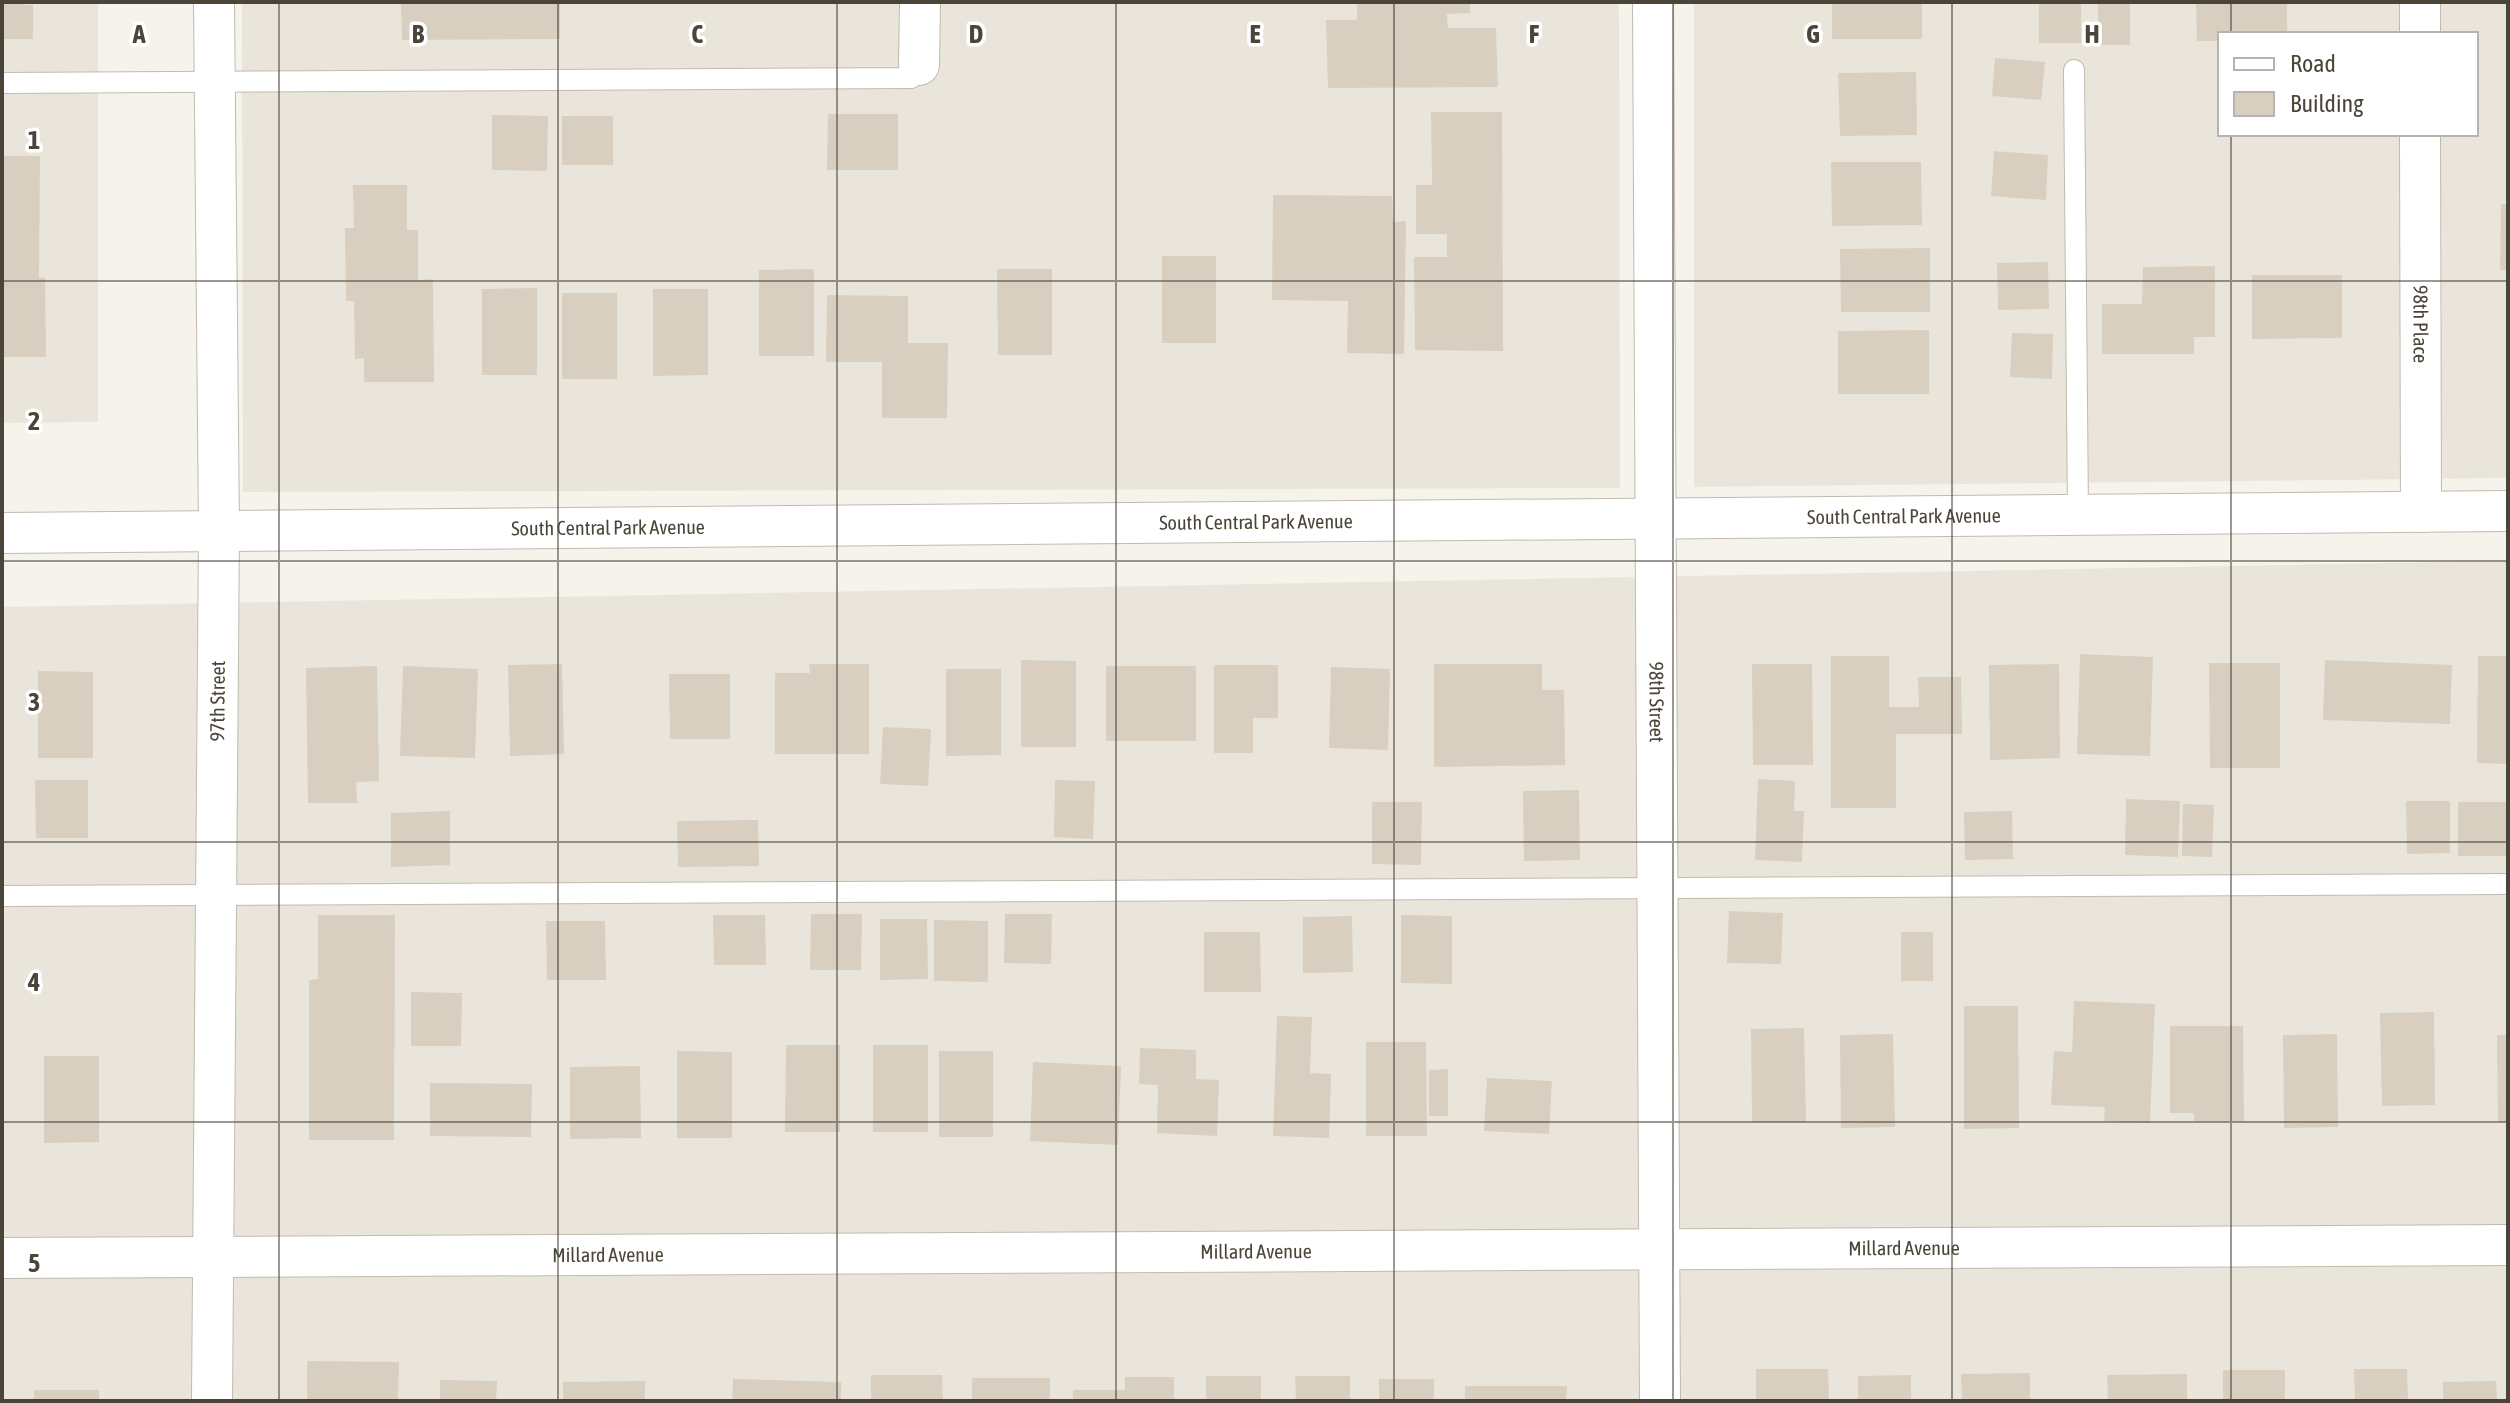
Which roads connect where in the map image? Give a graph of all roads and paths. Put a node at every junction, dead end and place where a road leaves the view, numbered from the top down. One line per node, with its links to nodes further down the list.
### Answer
1 (214, 2): 8 (street, 97th Street)
2 (920, 2): 6 (street)
3 (1653, 2): 14 (street, 98th Street)
4 (2420, 2): 5 (street)
5 (2420, 32)
6 (919, 65): 8 (lane)
7 (2074, 70): 13 (lane)
8 (215, 82): 9 (lane); 15 (street, 97th Street)
9 (2, 83)
10 (2420, 136): 12 (street, 98th Place)
11 (2508, 511): 12 (street, South Central Park Avenue)
12 (2421, 512): 13 (street, South Central Park Avenue)
13 (2078, 515): 14 (street, South Central Park Avenue)
14 (1655, 519): 15 (street, South Central Park Avenue); 18 (street, 98th Street)
15 (219, 531): 16 (street, South Central Park Avenue); 19 (street, 97th Street)
16 (2, 533)
17 (2508, 884): 18 (lane)
18 (1657, 888): 19 (lane); 22 (street, 98th Street)
19 (216, 894): 20 (lane); 23 (street, 97th Street)
20 (2, 896)
21 (2508, 1245): 22 (street, Millard Avenue)
22 (1660, 1250): 23 (street, Millard Avenue); 26 (street, 98th Street)
23 (212, 1257): 24 (street, Millard Avenue); 25 (street, 97th Street)
24 (2, 1258)
25 (212, 1401)
26 (1660, 1401)

